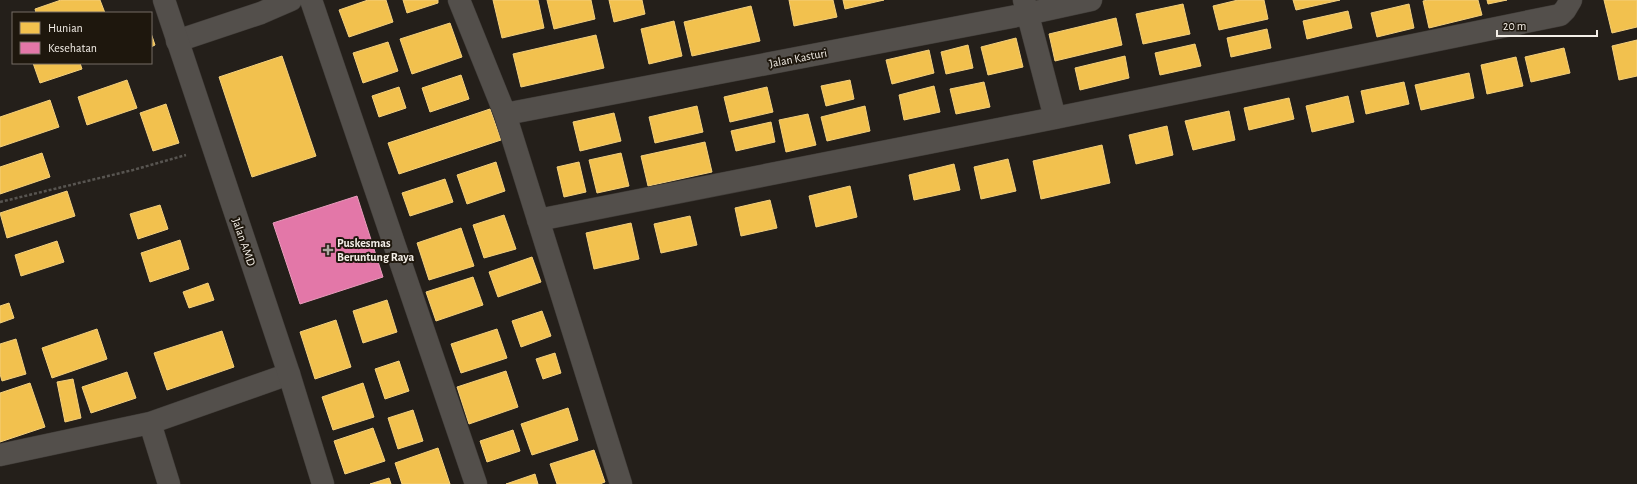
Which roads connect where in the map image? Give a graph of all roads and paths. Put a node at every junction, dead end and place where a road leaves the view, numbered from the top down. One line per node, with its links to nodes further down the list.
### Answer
1 (164, 0): 8 (street, Jalan AMD)
2 (291, 0): 8 (street)
3 (311, 0): 19 (street)
4 (459, 0): 9 (street)
5 (1091, 0): 7 (street, Jalan Kasturi)
6 (1571, 0): 10 (street)
7 (1026, 7): 9 (street, Jalan Kasturi); 10 (street)
8 (177, 41): 11 (street, Jalan AMD)
9 (505, 114): 13 (street)
10 (1055, 118): 13 (street)
11 (213, 147): 12 (path); 14 (street, Jalan AMD)
12 (0, 202)
13 (538, 220): 20 (street)
14 (289, 374): 15 (street); 18 (street, Jalan AMD)
15 (150, 423): 16 (street); 17 (street)
16 (0, 455)
17 (169, 484)
18 (323, 484)
19 (476, 484)
20 (622, 484)

